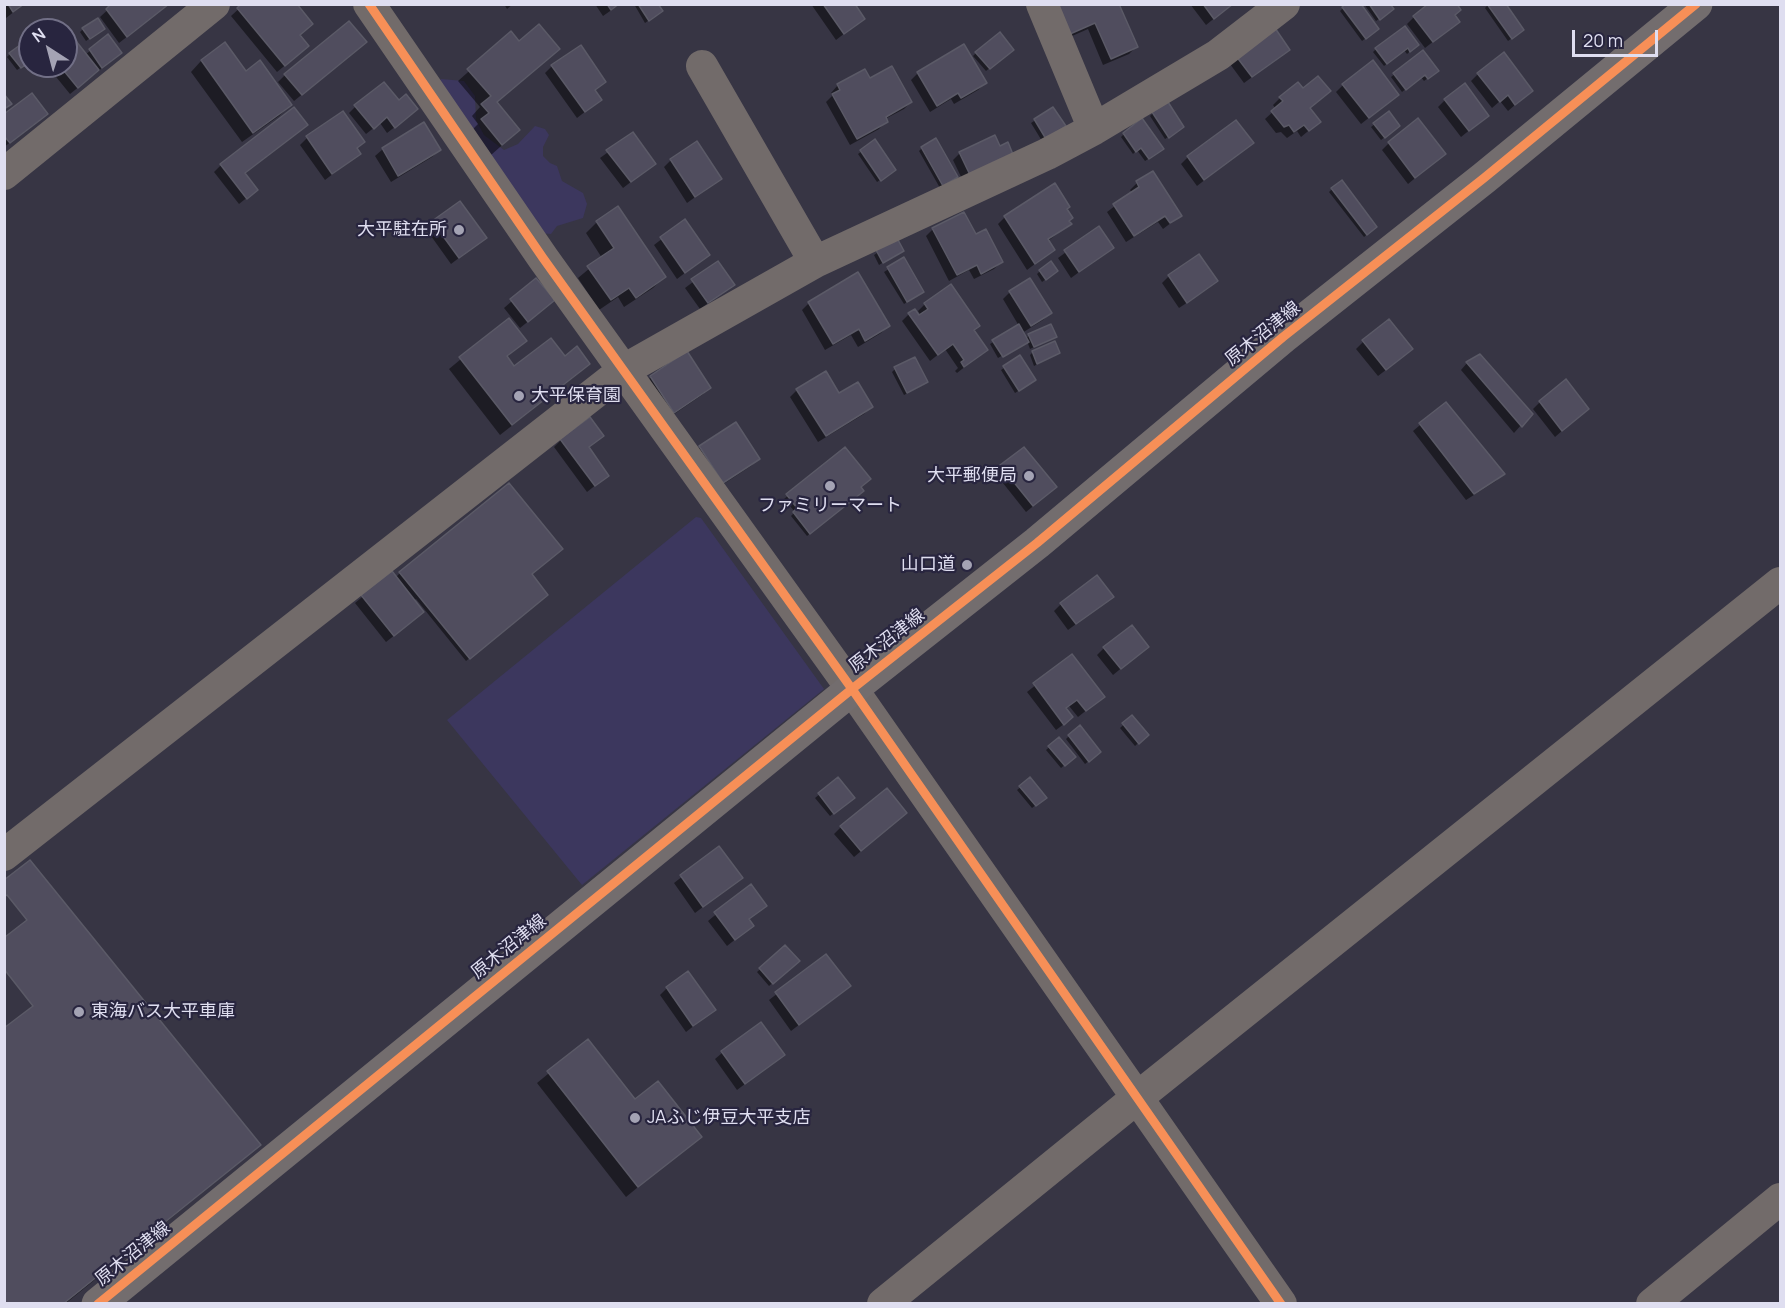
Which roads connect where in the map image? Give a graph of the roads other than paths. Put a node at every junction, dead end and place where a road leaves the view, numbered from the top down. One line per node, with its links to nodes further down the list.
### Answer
1 (214, 4): 8 (street)
2 (369, 4): 10 (street)
3 (1042, 4): 7 (street)
4 (1284, 4): 7 (street)
5 (1696, 4): 12 (main road, 原木沼津線)
6 (702, 66): 9 (street)
7 (1094, 129): 9 (street)
8 (4, 174)
9 (815, 261): 10 (street)
10 (624, 370): 12 (street); 13 (street)
11 (1780, 583): 14 (street)
12 (852, 689): 14 (street); 16 (main road, 原木沼津線)
13 (4, 855)
14 (1138, 1097): 17 (street); 18 (street)
15 (1780, 1199): 19 (street)
16 (98, 1304)
17 (883, 1304)
18 (1281, 1304)
19 (1652, 1304)

